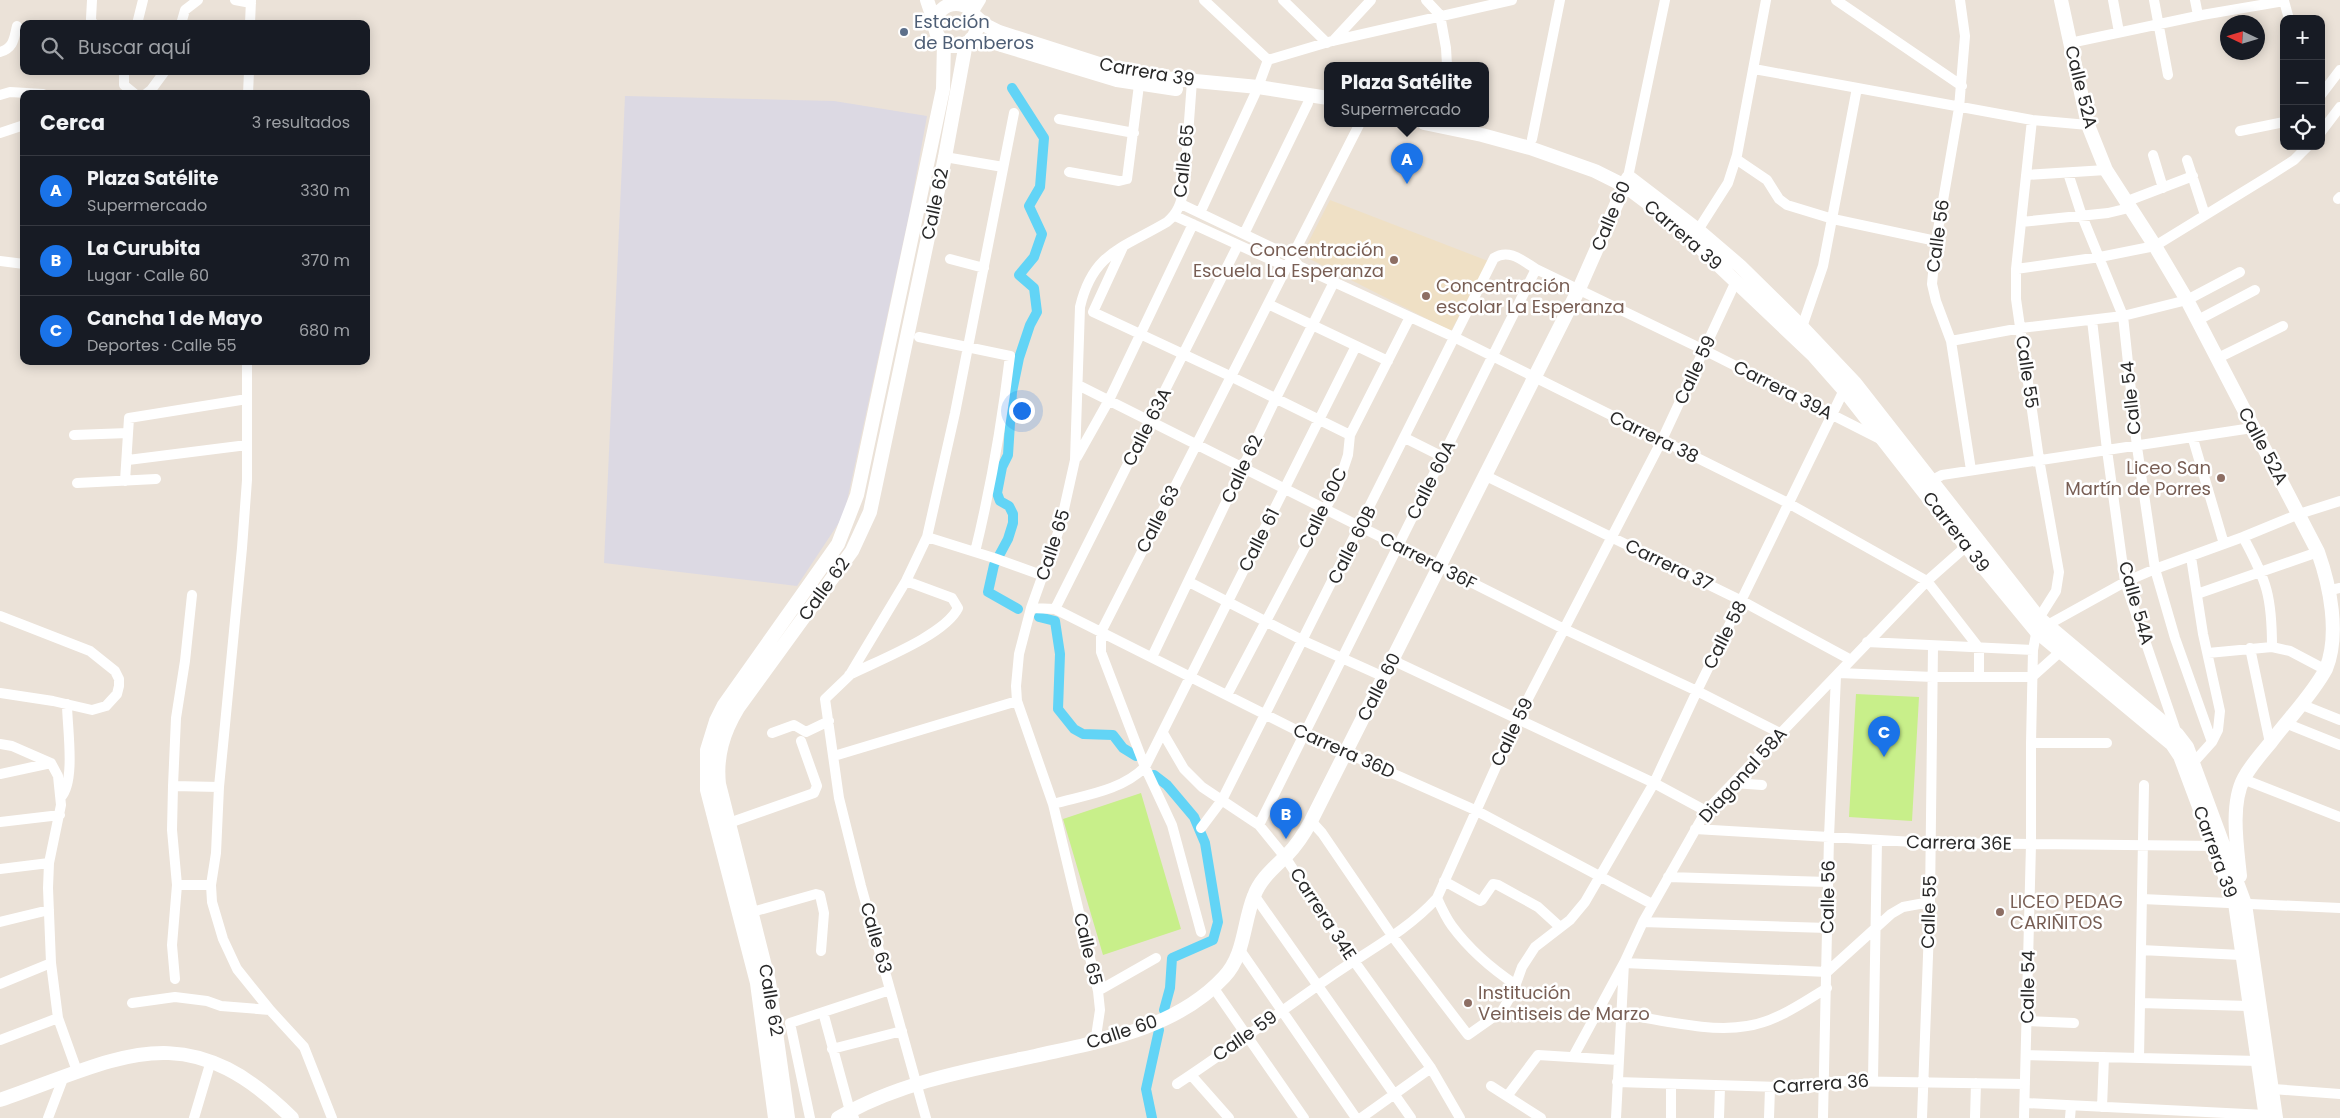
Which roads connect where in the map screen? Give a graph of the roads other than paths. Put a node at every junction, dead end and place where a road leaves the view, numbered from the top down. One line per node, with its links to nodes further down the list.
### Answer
1 (92, 0): 28 (street)
2 (144, 0): 29 (street)
3 (198, 0): 30 (street)
4 (235, 0): 22 (street)
5 (927, 0): 32 (main road)
6 (981, 0): 24 (street)
7 (1204, 0): 41 (street)
8 (1283, 0): 38 (street)
9 (1371, 0): 38 (street)
10 (1426, 0): 25 (street)
11 (1512, 0): 25 (street)
12 (1560, 0): 78 (street)
13 (1666, 0): 90 (street, Calle 60)
14 (1766, 0): 43 (street)
15 (1836, 0): 51 (street)
16 (1960, 0): 51 (street, Calle 56)
17 (2061, 0): 39 (main road, Calle 52A)
18 (2113, 0): 35 (street)
19 (2154, 0): 33 (street)
20 (2195, 0): 26 (street)
21 (2284, 1): 23 (street); 27 (street)
22 (251, 2): 31 (street)
23 (2238, 4): 26 (street)
24 (965, 6): 32 (main road); 36 (main road); 50 (main road, Carrera 39)
25 (1440, 15): 38 (street); 42 (street)
26 (2198, 15): 33 (street)
27 (2288, 15)
28 (92, 20)
29 (138, 20)
30 (182, 20)
31 (250, 20)
32 (935, 24): 37 (main road)
33 (2158, 24): 35 (street); 48 (street)
34 (17, 26): 40 (street)
35 (2119, 32): 39 (street)
36 (969, 41): 37 (main road); 49 (main road, Carrera 39); 81 (main road, Calle 62)
37 (944, 42): 384 (main road, Calle 62)
38 (1330, 42): 41 (street)
39 (2070, 43): 69 (main road, Calle 52A)
40 (0, 52)
41 (1268, 60): 56 (street)
42 (1447, 62)
43 (1754, 69): 52 (street); 82 (street)
44 (2340, 70): 57 (street)
45 (124, 75): 53 (street)
46 (162, 75): 54 (street)
47 (249, 75): 55 (street)
48 (2168, 75)
49 (1139, 85): 50 (main road, Carrera 39); 77 (street)
50 (1191, 85): 56 (main road, Carrera 39); 92 (street, Calle 65)
51 (1962, 86): 64 (street, Calle 56)
52 (1857, 88): 64 (street); 98 (street)
53 (130, 90)
54 (151, 90)
55 (248, 90)
56 (1257, 90): 60 (main road, Carrera 39); 61 (main road, Carrera 39); 94 (street)
57 (2325, 90)
58 (20, 92): 59 (street)
59 (0, 95)
60 (1324, 98)
61 (1308, 103): 62 (main road, Carrera 39); 102 (street)
62 (1324, 106)
63 (2340, 107): 74 (street)
64 (1960, 108): 67 (street); 103 (street, Calle 56)
65 (1014, 113): 84 (street, Calle 63)
66 (1059, 119): 77 (street)
67 (2032, 120): 69 (street); 88 (street, Calle 55)
68 (2280, 123): 75 (street)
69 (2088, 125): 85 (main road, Calle 52A)
70 (20, 126): 76 (street)
71 (1358, 127): 107 (street, Calle 63)
72 (1451, 127): 90 (main road, Carrera 39)
73 (1484, 127): 78 (main road, Carrera 39)
74 (2325, 127)
75 (2240, 131)
76 (0, 133)
77 (1134, 133): 86 (street)
78 (1532, 139): 90 (main road, Carrera 39)
79 (2304, 150): 95 (street)
80 (2152, 155): 91 (street)
81 (945, 157): 84 (street); 279 (main road, Calle 62)
82 (1736, 159): 98 (street); 101 (street)
83 (2187, 160): 89 (street)
84 (1004, 167): 115 (street, Calle 63)
85 (2106, 170): 87 (street); 93 (main road, Calle 52A)
86 (1069, 172)
87 (2068, 173): 88 (street); 97 (street, Calle 54)
88 (2026, 175): 99 (street, Calle 55)
89 (2193, 176): 91 (street); 95 (street)
90 (1627, 182): 101 (main road, Carrera 39); 119 (main road, Carrera 39); 121 (main road, Calle 60)
91 (2163, 188): 93 (street)
92 (1181, 204): 94 (street, Carrera 38); 96 (street, Calle 65)
93 (2127, 205): 97 (street); 106 (main road, Calle 52A)
94 (1200, 213): 102 (street, Carrera 38)
95 (2205, 214): 106 (street)
96 (1175, 216): 100 (street, Carrera 38); 105 (street, Calle 65)
97 (2082, 216): 99 (street); 108 (street, Calle 54)
98 (1833, 219): 103 (street); 131 (street)
99 (2021, 222): 117 (street, Calle 55)
100 (1193, 224): 104 (street, Carrera 38); 133 (street)
101 (1698, 230): 131 (main road, Carrera 39)
102 (1244, 234): 107 (street, Carrera 38)
103 (1936, 241): 136 (street, Calle 56)
104 (1238, 245): 114 (street, Carrera 38); 140 (street, Calle 63A)
105 (1123, 246): 133 (street); 147 (street, Calle 65)
106 (2155, 246): 108 (street); 123 (main road, Calle 52A)
107 (1292, 257): 113 (street, Carrera 38); 114 (street, Calle 63)
108 (2100, 257): 117 (street); 125 (street, Calle 54)
109 (1494, 258): 116 (street, Carrera 39A); 135 (street, Calle 60B)
110 (950, 259): 115 (street)
111 (0, 261): 112 (street)
112 (20, 264)
113 (1299, 266): 114 (street, Carrera 38); 120 (street, Carrera 38)
114 (1287, 267): 124 (street, Calle 63)
115 (984, 268): 138 (street, Calle 63)
116 (1536, 269): 121 (street, Carrera 39A); 141 (street, Calle 60A)
117 (2016, 269): 132 (street, Calle 55)
118 (2240, 272): 123 (street)
119 (1736, 281): 139 (street, Calle 59); 148 (main road, Carrera 39)
120 (1334, 282): 126 (street, Carrera 38); 129 (street, Calle 62)
121 (1579, 289): 139 (street, Carrera 39A); 146 (main road, Calle 60)
122 (2255, 290): 128 (street)
123 (2187, 300): 125 (street); 128 (main road, Calle 52A)
124 (1268, 304): 129 (street); 145 (street, Calle 63)
125 (2122, 316): 127 (street); 165 (street, Calle 54)
126 (1410, 317): 135 (street, Carrera 38); 143 (street, Calle 60C)
127 (2092, 320): 132 (street); 166 (street, Calle 54A)
128 (2198, 320): 142 (main road, Calle 52A)
129 (1312, 325): 137 (street); 149 (street, Calle 62)
130 (2283, 326): 142 (street)
131 (1802, 327): 177 (main road, Carrera 39)
132 (2021, 328): 136 (street); 168 (street, Calle 55)
133 (1141, 334): 140 (street); 151 (street)
134 (919, 337): 138 (street)
135 (1456, 338): 141 (street, Carrera 38); 159 (street, Calle 60B)
136 (1951, 341): 172 (street, Calle 56)
137 (1356, 346): 143 (street); 153 (street, Calle 61)
138 (968, 348): 184 (street, Calle 63); 190 (street)
139 (1704, 350): 152 (street, Carrera 39A); 162 (street, Calle 59)
140 (1184, 354): 145 (street); 154 (street, Calle 63A)
141 (1494, 356): 146 (street, Carrera 38); 167 (street, Calle 60A)
142 (2218, 358): 155 (main road, Calle 52A)
143 (1388, 361): 158 (street, Calle 60C)
144 (247, 365): 150 (street)
145 (1230, 376): 149 (street); 163 (street, Calle 63)
146 (1534, 377): 162 (street, Carrera 38); 173 (main road, Calle 60)
147 (1078, 385): 151 (street, Carrera 36F); 170 (street, Calle 65)
148 (1844, 390): 152 (street, Calle 58); 161 (main road, Carrera 39)
149 (1276, 398): 153 (street); 171 (street, Calle 62)
150 (247, 399): 156 (street); 164 (street)
151 (1109, 400): 154 (street, Carrera 36F); 170 (street)
152 (1833, 415): 161 (street, Carrera 39A); 180 (street, Calle 58)
153 (1318, 420): 158 (street); 178 (street, Calle 61)
154 (1149, 422): 163 (street, Carrera 36F); 207 (street, Calle 63A)
155 (2252, 428): 160 (street); 182 (main road, Calle 52A)
156 (128, 433): 157 (street); 169 (street)
157 (74, 435)
158 (1350, 436): 181 (street, Calle 60C)
159 (1406, 438): 167 (street); 183 (street, Calle 60B)
160 (2193, 438): 165 (street); 188 (street)
161 (1883, 440): 177 (main road, Carrera 39)
162 (1661, 442): 180 (street, Carrera 38); 185 (street, Calle 59)
163 (1196, 444): 171 (street, Carrera 36F); 212 (street, Calle 63)
164 (247, 445): 169 (street); 269 (street)
165 (2136, 446): 166 (street); 194 (street, Calle 54)
166 (2107, 450): 168 (street); 200 (street, Calle 54A)
167 (1443, 457): 189 (street, Calle 60A)
168 (2039, 459): 172 (street); 210 (street, Calle 55)
169 (128, 460): 175 (street)
170 (1075, 460): 196 (street, Calle 65)
171 (1243, 467): 178 (street, Carrera 36F); 199 (street, Calle 62)
172 (1971, 470): 177 (street)
173 (1484, 476): 185 (street, Carrera 37); 193 (main road, Calle 60)
174 (156, 479): 175 (street)
175 (125, 481): 176 (street)
176 (77, 483)
177 (1925, 484): 187 (main road, Carrera 39)
178 (1285, 488): 181 (street, Carrera 36F); 204 (street, Calle 61)
179 (2340, 501): 182 (street)
180 (1788, 503): 197 (street, Carrera 38); 205 (street, Calle 58)
181 (1324, 508): 183 (street, Carrera 36F); 209 (street, Calle 60C)
182 (2299, 514): 186 (street); 191 (main road, Calle 52A)
183 (1361, 527): 189 (street, Carrera 36F); 213 (street, Calle 60B)
184 (927, 537): 190 (street); 198 (street, Calle 63)
185 (1612, 537): 205 (street, Carrera 37); 211 (street, Calle 59)
186 (2244, 537): 188 (street); 195 (street)
187 (1970, 542): 197 (street, Diagonal 58A); 210 (main road, Carrera 39)
188 (2224, 544): 192 (street)
189 (1398, 546): 193 (street, Carrera 36F); 223 (street, Calle 60A)
190 (975, 552): 196 (street)
191 (2318, 552): 195 (street); 201 (main road, Calle 52A)
192 (2190, 557): 194 (street); 202 (street)
193 (1440, 567): 211 (street, Carrera 36F); 224 (main road, Calle 60)
194 (2155, 568): 200 (street); 251 (street, Calle 54)
195 (2262, 572): 202 (street); 216 (street)
196 (1044, 576): 206 (street, Calle 65)
197 (1928, 580): 214 (street, Diagonal 58A); 217 (street, Carrera 38)
198 (906, 581): 228 (street, Calle 63); 228 (street)
199 (1189, 582): 204 (street); 222 (street, Calle 62)
200 (2125, 582): 210 (street); 249 (street, Calle 54A)
201 (2336, 589): 226 (main road, Calle 52A)
202 (2197, 594): 221 (street)
203 (192, 595): 268 (street)
204 (1227, 601): 209 (street); 229 (street, Calle 61)
205 (1742, 601): 225 (street, Carrera 37); 234 (street, Calle 58)
206 (1032, 608): 207 (street, Carrera 36D); 237 (street, Calle 65)
207 (1055, 609): 212 (street, Carrera 36D)
208 (0, 616): 238 (street)
209 (1266, 621): 213 (street); 236 (street, Calle 60C)
210 (2041, 624): 219 (street, Calle 54); 220 (main road, Carrera 39); 249 (main road, Carrera 39)
211 (1564, 629): 234 (street, Carrera 36F); 241 (street, Calle 59)
212 (1101, 632): 222 (street, Carrera 36D); 261 (street)
213 (1304, 641): 223 (street); 240 (street, Calle 60B)
214 (1867, 642): 215 (street); 225 (street, Diagonal 58A)
215 (1933, 646): 217 (street); 231 (street, Calle 55)
216 (2272, 647): 218 (street); 226 (street)
217 (1980, 648): 219 (street); 232 (street)
218 (2250, 648): 221 (street); 254 (street)
219 (2033, 650): 233 (street, Calle 54)
220 (2061, 652): 233 (street); 288 (main road, Carrera 39)
221 (2208, 653): 251 (street)
222 (1152, 657): 229 (street, Carrera 36D)
223 (1342, 658): 230 (street); 248 (street, Calle 60A)
224 (1392, 660): 230 (main road, Calle 60); 241 (street)
225 (1851, 660): 227 (street, Diagonal 58A)
226 (2326, 670): 239 (main road, Calle 52A)
227 (1838, 675): 231 (street); 247 (street, Diagonal 58A); 283 (street, Calle 56)
228 (849, 676): 243 (street, Calle 63)
229 (1190, 676): 236 (street, Carrera 36D); 246 (street, Calle 61)
230 (1384, 677): 257 (main road, Calle 60)
231 (1933, 677): 232 (street); 285 (street, Calle 55)
232 (1979, 677): 233 (street)
233 (2032, 677): 252 (street, Calle 54)
234 (1696, 691): 247 (street, Carrera 36F); 264 (street, Calle 58)
235 (0, 693): 238 (street)
236 (1227, 695): 240 (street, Carrera 36D)
237 (1017, 701): 258 (street); 272 (street, Calle 65)
238 (66, 704): 270 (street)
239 (2300, 704): 242 (street); 244 (main road, Calle 52A)
240 (1266, 714): 248 (street, Carrera 36D); 271 (street, Calle 60B)
241 (1517, 720): 264 (street); 273 (street, Calle 59)
242 (2340, 720)
243 (828, 721): 245 (street); 258 (street, Calle 63)
244 (2285, 723): 254 (main road, Calle 52A); 256 (street)
245 (772, 733)
246 (1163, 733): 261 (street); 271 (street, Carrera 34E)
247 (1780, 733): 265 (street, Diagonal 58A)
248 (1304, 734): 257 (street, Carrera 36D); 280 (street, Calle 60A)
249 (2177, 734): 259 (main road, Carrera 39)
250 (801, 741): 279 (street)
251 (2212, 742): 259 (street)
252 (2031, 743): 253 (street); 286 (street, Calle 54)
253 (2107, 743)
254 (2270, 743): 263 (main road, Calle 52A)
255 (0, 744): 260 (street)
256 (2340, 745)
257 (1345, 752): 273 (street, Carrera 36D); 278 (main road, Calle 60)
258 (834, 756): 329 (street, Calle 63)
259 (2193, 763): 288 (main road, Carrera 39)
260 (51, 764): 262 (street); 270 (street)
261 (1145, 767): 272 (street); 312 (street)
262 (0, 774)
263 (2243, 779): 276 (street); 301 (main road, Calle 52A)
264 (1654, 783): 274 (street); 292 (street, Calle 58)
265 (1734, 783): 266 (street); 274 (street, Diagonal 58A)
266 (1762, 785)
267 (2144, 785): 287 (street)
268 (172, 786): 269 (street); 296 (street)
269 (219, 787): 297 (street)
270 (61, 797): 275 (street)
271 (1222, 800): 280 (street, Carrera 34E); 281 (street, Calle 60B)
272 (1053, 804): 330 (street, Calle 65)
273 (1475, 810): 292 (street, Carrera 36D); 294 (street, Calle 59)
274 (1706, 811): 282 (street, Diagonal 58A)
275 (60, 815): 277 (street); 290 (street)
276 (2340, 817)
277 (0, 822)
278 (1311, 822): 289 (main road, Calle 60); 313 (street)
279 (729, 823): 306 (main road, Calle 62)
280 (1259, 825): 289 (street, Carrera 34E)
281 (1201, 828)
282 (1695, 829): 283 (street, Carrera 36E); 293 (street, Diagonal 58A)
283 (1829, 837): 284 (street, Carrera 36E); 295 (street, Calle 56)
284 (1877, 840): 285 (street, Carrera 36E); 309 (street)
285 (1931, 843): 286 (street, Carrera 36E); 302 (street, Calle 55)
286 (2031, 844): 287 (street, Carrera 36E); 339 (street, Calle 54)
287 (2144, 844): 288 (street, Carrera 36E); 300 (street)
288 (2219, 846): 301 (main road, Carrera 39)
289 (1285, 857): 298 (main road, Calle 60); 319 (street, Carrera 34E)
290 (49, 863): 291 (street); 305 (street)
291 (0, 869)
292 (1598, 876): 303 (street, Carrera 36D); 310 (street, Calle 58)
293 (1668, 876): 295 (street); 303 (street, Diagonal 58A)
294 (1444, 881): 299 (street, Calle 59); 310 (street)
295 (1828, 882): 311 (street, Calle 56)
296 (177, 885): 297 (street); 323 (street)
297 (211, 885): 334 (street)
298 (1254, 895): 314 (main road, Calle 60); 326 (street)
299 (1437, 898): 313 (street, Calle 59); 325 (street)
300 (2142, 899): 301 (street); 315 (street)
301 (2241, 900): 304 (street); 317 (main road, Carrera 39); 368 (main road, Carrera 39)
302 (1930, 902): 309 (street); 357 (street, Calle 55)
303 (1652, 904): 308 (street, Diagonal 58A)
304 (2340, 908)
305 (49, 910): 307 (street); 320 (street)
306 (752, 912): 316 (street); 385 (main road, Calle 62)
307 (0, 922)
308 (1643, 922): 311 (street); 321 (street, Diagonal 58A)
309 (1877, 926): 322 (street); 356 (street)
310 (1560, 927): 325 (street, Calle 58)
311 (1828, 928): 322 (street, Calle 56)
312 (1201, 932)
313 (1393, 937): 319 (street, Calle 59); 325 (street, Calle 58)
314 (1240, 950): 327 (main road, Calle 60); 335 (street)
315 (2141, 950): 317 (street); 332 (street)
316 (821, 951)
317 (2242, 954): 333 (main road, Carrera 39)
318 (1156, 958): 330 (street)
319 (1354, 961): 326 (street, Calle 59); 353 (street, Carrera 34E)
320 (51, 963): 324 (street); 338 (street)
321 (1624, 964): 322 (street); 337 (street); 347 (street, Diagonal 58A)
322 (1827, 972): 328 (street, Calle 56)
323 (175, 979)
324 (0, 984)
325 (1516, 984)
326 (1319, 985): 335 (street, Calle 59); 370 (street)
327 (1213, 987): 342 (street); 344 (main road, Calle 60)
328 (1827, 988): 337 (street); 362 (street, Calle 56)
329 (890, 990): 336 (street); 341 (street, Calle 63)
330 (1098, 991): 344 (street, Calle 65)
331 (132, 1003): 334 (street)
332 (2140, 1003): 333 (street); 349 (street)
333 (2249, 1006): 352 (main road, Carrera 39)
334 (270, 1010): 383 (street)
335 (1282, 1010): 342 (street, Calle 59); 389 (street)
336 (823, 1012): 345 (street); 386 (street)
337 (1621, 1014): 350 (street)
338 (58, 1018): 343 (street); 354 (street)
339 (2027, 1021): 340 (street); 346 (street, Calle 54)
340 (2074, 1023)
341 (902, 1031): 345 (street); 360 (street, Calle 63)
342 (1246, 1035): 355 (street, Calle 59); 388 (street)
343 (0, 1040)
344 (1095, 1042): 360 (main road, Calle 60)
345 (832, 1049): 377 (street)
346 (2026, 1055): 348 (street); 363 (street, Calle 54)
347 (1572, 1057): 350 (street); 371 (street)
348 (2104, 1058): 349 (street); 375 (street)
349 (2139, 1058): 352 (street)
350 (1618, 1060): 358 (street)
351 (211, 1061): 354 (main road); 381 (street); 382 (main road)
352 (2258, 1061): 379 (main road, Carrera 39)
353 (1431, 1068): 370 (street); 392 (street, Carrera 34E)
354 (70, 1074): 372 (main road); 380 (street)
355 (1191, 1075): 361 (street, Calle 59); 378 (street)
356 (1873, 1080): 357 (street, Carrera 36); 362 (street, Carrera 36)
357 (1923, 1081): 359 (street, Carrera 36); 399 (street, Calle 55)
358 (1617, 1082): 364 (street, Carrera 36); 394 (street)
359 (1976, 1083): 363 (street, Carrera 36); 400 (street)
360 (916, 1084): 377 (main road, Calle 60); 387 (street, Calle 63)
361 (1177, 1084)
362 (1824, 1084): 367 (street, Carrera 36); 398 (street, Calle 56)
363 (2025, 1084): 373 (street, Calle 54)
364 (1671, 1085): 366 (street, Carrera 36); 395 (street)
365 (1491, 1086): 371 (street)
366 (1720, 1086): 367 (street, Carrera 36); 396 (street)
367 (1770, 1088): 397 (street)
368 (2273, 1089): 369 (street); 379 (main road, Carrera 39)
369 (2340, 1094)
370 (1395, 1095): 390 (street); 391 (street)
371 (1508, 1095): 393 (street)
372 (0, 1100)
373 (2024, 1103): 374 (street); 401 (street, Calle 54)
374 (2071, 1106): 375 (street); 402 (street)
375 (2102, 1107): 376 (street)
376 (2120, 1113): 379 (street)
377 (847, 1116)
378 (1225, 1116)
379 (2269, 1117)
380 (48, 1118)
381 (194, 1118)
382 (292, 1118)
383 (332, 1118)
384 (775, 1118)
385 (788, 1118)
386 (810, 1118)
387 (926, 1118)
388 (1304, 1118)
389 (1356, 1118)
390 (1361, 1118)
391 (1411, 1118)
392 (1460, 1118)
393 (1541, 1118)
394 (1616, 1118)
395 (1671, 1118)
396 (1719, 1118)
397 (1768, 1118)
398 (1823, 1118)
399 (1922, 1118)
400 (1975, 1118)
401 (2024, 1118)
402 (2070, 1118)

